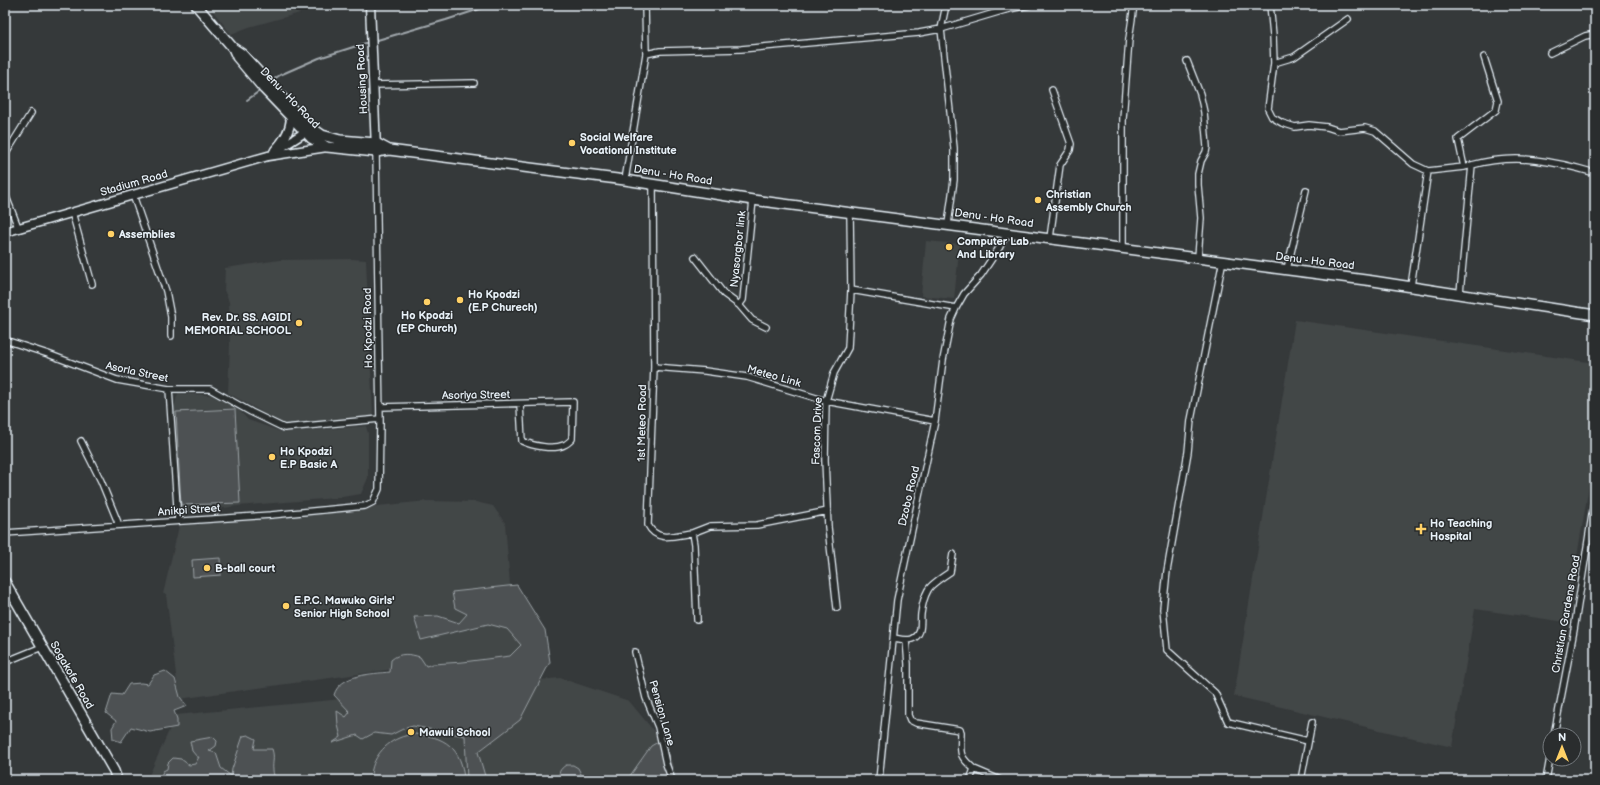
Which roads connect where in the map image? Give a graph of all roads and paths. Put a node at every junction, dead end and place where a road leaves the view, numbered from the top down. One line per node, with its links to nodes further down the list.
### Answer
1 (196, 5): 17 (main road, Denu - Ho Road)
2 (370, 5): 18 (main road, Housing Road)
3 (645, 5): 12 (street)
4 (946, 5): 9 (street)
5 (1029, 5): 9 (street)
6 (1134, 5): 44 (street)
7 (1270, 5): 15 (street)
8 (1348, 19): 15 (street)
9 (941, 29): 12 (street); 39 (street)
10 (1595, 34): 11 (street)
11 (1550, 53)
12 (646, 54): 31 (street)
13 (1484, 57): 28 (street)
14 (1187, 61): 46 (street)
15 (1274, 63): 29 (street)
16 (474, 83): 18 (street)
17 (266, 86): 21 (main road, Denu - Ho Road); 22 (main road, Denu - Ho Road)
18 (373, 86): 24 (main road, Housing Road)
19 (1052, 90): 43 (street)
20 (31, 113): 25 (street)
21 (291, 118): 22 (main road, Denu - Ho Road); 26 (main road)
22 (308, 130): 23 (main road, Denu - Ho Road); 24 (main road, Denu - Ho Road); 26 (main road, Stadium Road)
23 (327, 147): 24 (main road, Denu - Ho Road); 26 (main road, Stadium Road)
24 (376, 147): 31 (main road, Denu - Ho Road); 63 (street, Ho Kpodzi Road)
25 (5, 155)
26 (268, 156): 35 (main road, Stadium Road)
27 (1472, 165): 28 (street); 30 (street); 52 (street)
28 (1464, 167): 29 (street)
29 (1428, 171): 50 (street)
30 (1595, 173)
31 (625, 180): 32 (main road, Denu - Ho Road)
32 (653, 184): 36 (main road, Denu - Ho Road); 59 (street, 1st Meteo Road)
33 (1306, 190): 48 (street)
34 (5, 194): 40 (street)
35 (133, 194): 37 (main road, Stadium Road); 57 (street)
36 (753, 200): 38 (main road, Denu - Ho Road); 53 (street, Nyasorgbor link)
37 (72, 212): 40 (main road, Stadium Road); 49 (street)
38 (850, 212): 39 (main road, Denu - Ho Road); 51 (street, Fascom Drive)
39 (948, 224): 42 (main road, Denu - Ho Road)
40 (18, 227): 41 (main road, Stadium Road)
41 (5, 232)
42 (1007, 233): 43 (main road, Denu - Ho Road); 54 (street, Dzobo Road)
43 (1050, 238): 44 (main road, Denu - Ho Road)
44 (1123, 248): 46 (main road, Denu - Ho Road)
45 (695, 257): 53 (street, Nyasorgbor link)
46 (1198, 257): 47 (main road, Denu - Ho Road)
47 (1223, 260): 48 (main road, Denu - Ho Road); 86 (street)
48 (1287, 269): 50 (main road, Denu - Ho Road)
49 (92, 284)
50 (1411, 286): 52 (main road, Denu - Ho Road)
51 (851, 290): 54 (street); 61 (street, Fascom Drive)
52 (1460, 293): 55 (main road, Denu - Ho Road)
53 (738, 305): 56 (street)
54 (956, 308): 65 (street, Dzobo Road)
55 (1595, 315)
56 (766, 327)
57 (171, 336)
58 (5, 340): 60 (street, Asorla Street)
59 (654, 367): 61 (street, Meteo Link); 73 (street, 1st Meteo Road)
60 (169, 389): 64 (street, Asorla Street); 70 (street)
61 (826, 401): 65 (street, Meteo Link); 69 (street, Fascom Drive)
62 (520, 404): 62 (street, Asorlya Street); 63 (street, Asorlya Street)
63 (380, 407): 64 (street, Ho Kpodzi Road)
64 (380, 419): 68 (street, Ho Kpodzi Road)
65 (935, 420): 79 (street, Dzobo Road)
66 (81, 441): 71 (street)
67 (1595, 496): 85 (street, Christian Gardens Road)
68 (373, 502): 70 (street, Anikpi Street)
69 (828, 511): 73 (street, 1st Meteo Road); 77 (street, Fascom Drive)
70 (178, 521): 71 (street, Anikpi Street)
71 (119, 525): 72 (street, Anikpi Street)
72 (5, 533)
73 (692, 533): 78 (street)
74 (953, 554): 80 (street)
75 (5, 582): 76 (main road, Sogakofe Road)
76 (8, 593): 81 (main road, Sogakofe Road)
77 (837, 608)
78 (698, 620)
79 (894, 638): 80 (street); 91 (street, Dzobo Road)
80 (906, 640): 88 (street)
81 (42, 647): 83 (street); 89 (main road, Sogakofe Road)
82 (636, 652): 90 (street, Pension Lane)
83 (5, 662)
84 (1312, 722): 86 (street)
85 (1556, 727)
86 (1308, 741): 94 (street)
87 (1548, 767): 95 (street)
88 (974, 768): 92 (street); 93 (street)
89 (118, 780)
90 (672, 780)
91 (879, 780)
92 (970, 780)
93 (1000, 780)
94 (1300, 780)
95 (1546, 780)

